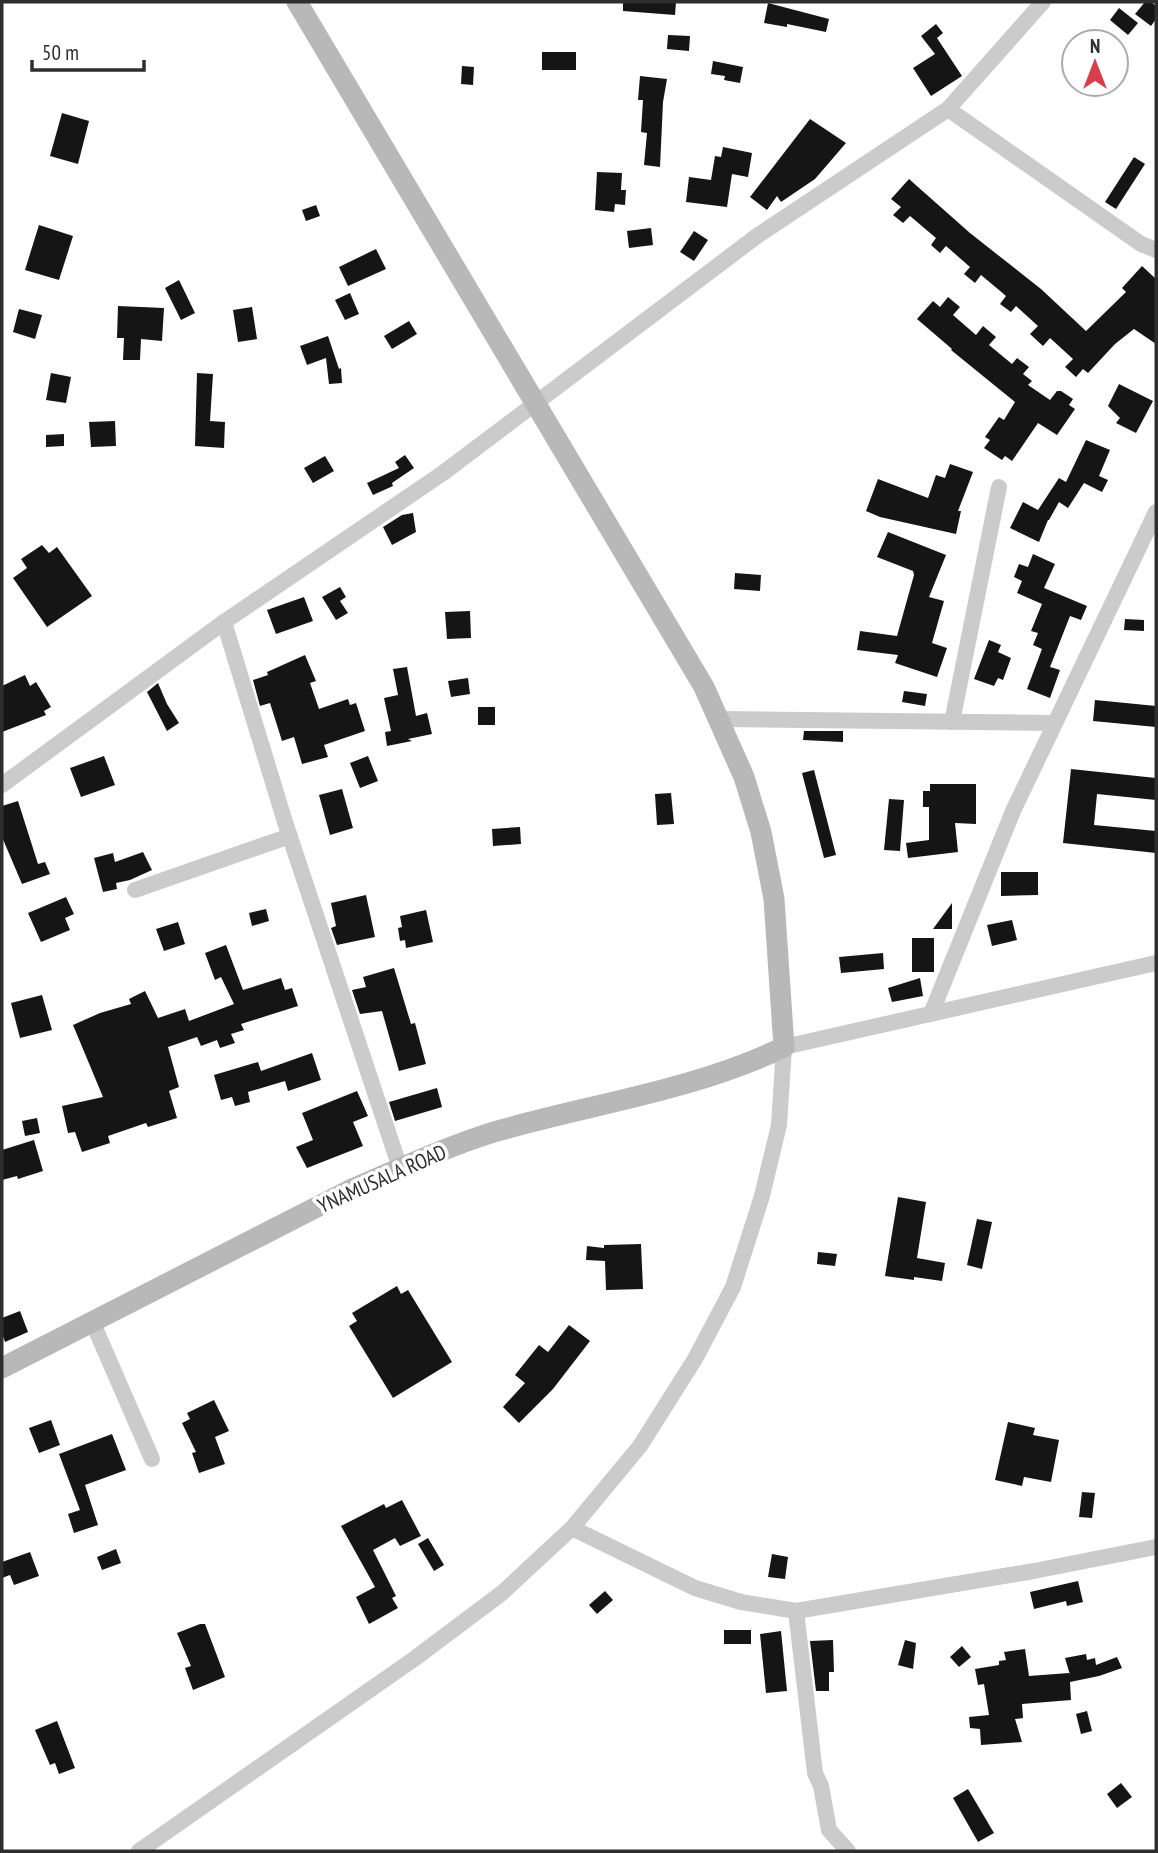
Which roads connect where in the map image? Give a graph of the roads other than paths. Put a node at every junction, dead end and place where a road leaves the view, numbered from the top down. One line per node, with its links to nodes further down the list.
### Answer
1 (297, 2): 5 (main road)
2 (1043, 2): 3 (street)
3 (948, 109): 4 (street); 5 (street)
4 (1156, 250)
5 (535, 404): 8 (street); 9 (main road)
6 (999, 487): 10 (street)
7 (1156, 512): 11 (street)
8 (224, 622): 12 (street); 13 (street)
9 (719, 719): 10 (street); 17 (main road)
10 (952, 722): 11 (street)
11 (1055, 723): 16 (street)
12 (2, 785)
13 (290, 836): 14 (street); 18 (street)
14 (135, 890)
15 (1156, 963): 16 (street)
16 (931, 1014): 17 (street)
17 (784, 1047): 18 (main road, YNAMUSALA ROAD); 22 (street)
18 (400, 1168): 19 (main road, YNAMUSALA ROAD)
19 (92, 1321): 20 (main road, YNAMUSALA ROAD); 21 (street)
20 (2, 1368)
21 (152, 1460)
22 (572, 1528): 24 (street); 25 (street)
23 (1156, 1547): 24 (street)
24 (796, 1611): 26 (street)
25 (139, 1851)
26 (848, 1851)

